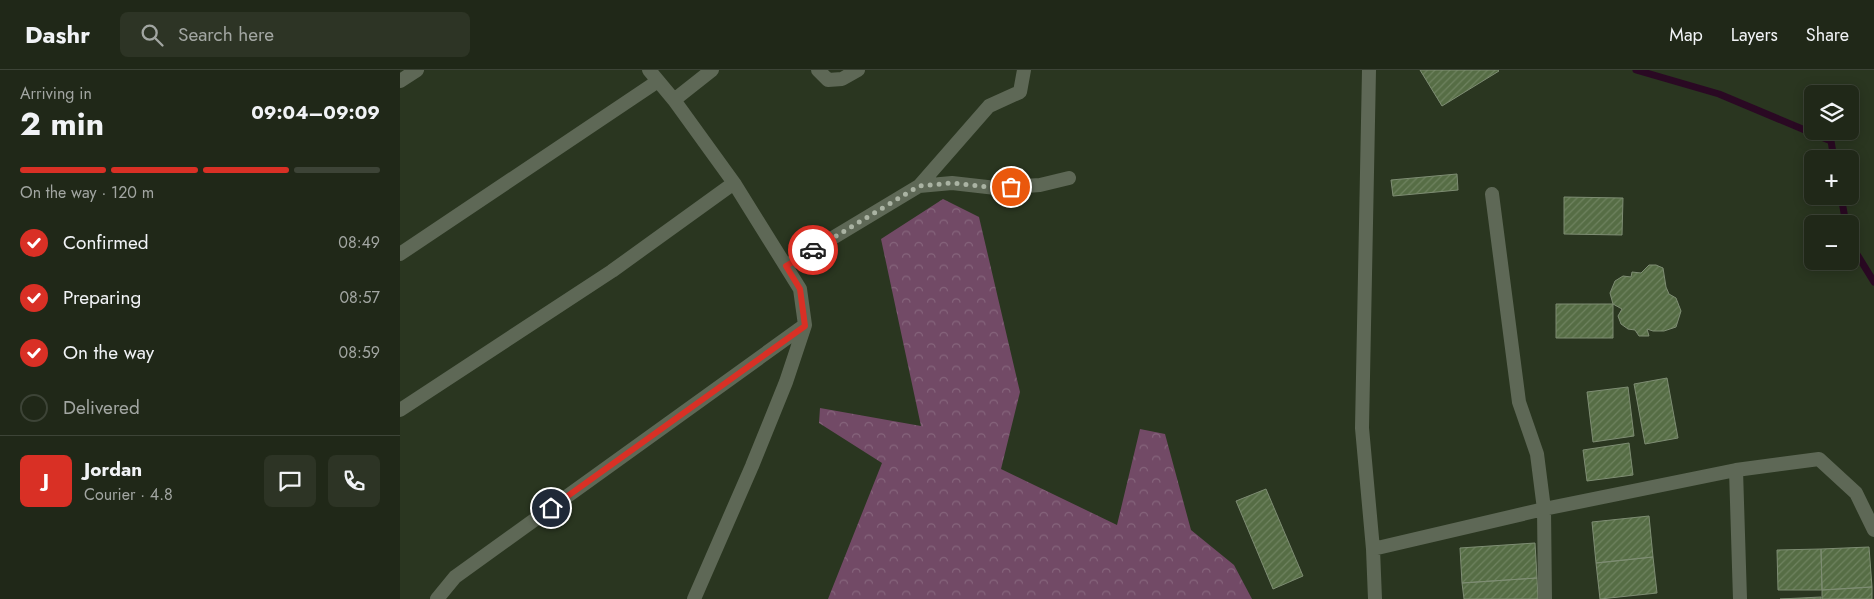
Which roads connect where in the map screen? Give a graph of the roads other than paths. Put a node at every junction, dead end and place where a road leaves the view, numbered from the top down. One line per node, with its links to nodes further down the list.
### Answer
1 (417, 70): 8 (street)
2 (649, 70): 9 (street)
3 (712, 70): 10 (street)
4 (818, 70): 5 (street)
5 (858, 70)
6 (1024, 70): 13 (street)
7 (1369, 70): 22 (street)
8 (400, 81)
9 (658, 81): 10 (street); 15 (street)
10 (674, 100): 12 (street)
11 (1069, 178): 13 (street)
12 (734, 183): 16 (street); 18 (street)
13 (919, 186): 16 (street)
14 (1492, 194): 20 (street)
15 (400, 254)
16 (786, 266): 17 (street)
17 (805, 326): 23 (street); 24 (street)
18 (400, 410)
19 (1736, 470): 20 (street); 21 (street); 27 (street)
20 (1544, 509): 22 (street); 26 (street)
21 (1874, 530)
22 (1373, 549): 25 (street)
23 (436, 599)
24 (694, 599)
25 (1375, 599)
26 (1544, 599)
27 (1740, 599)

